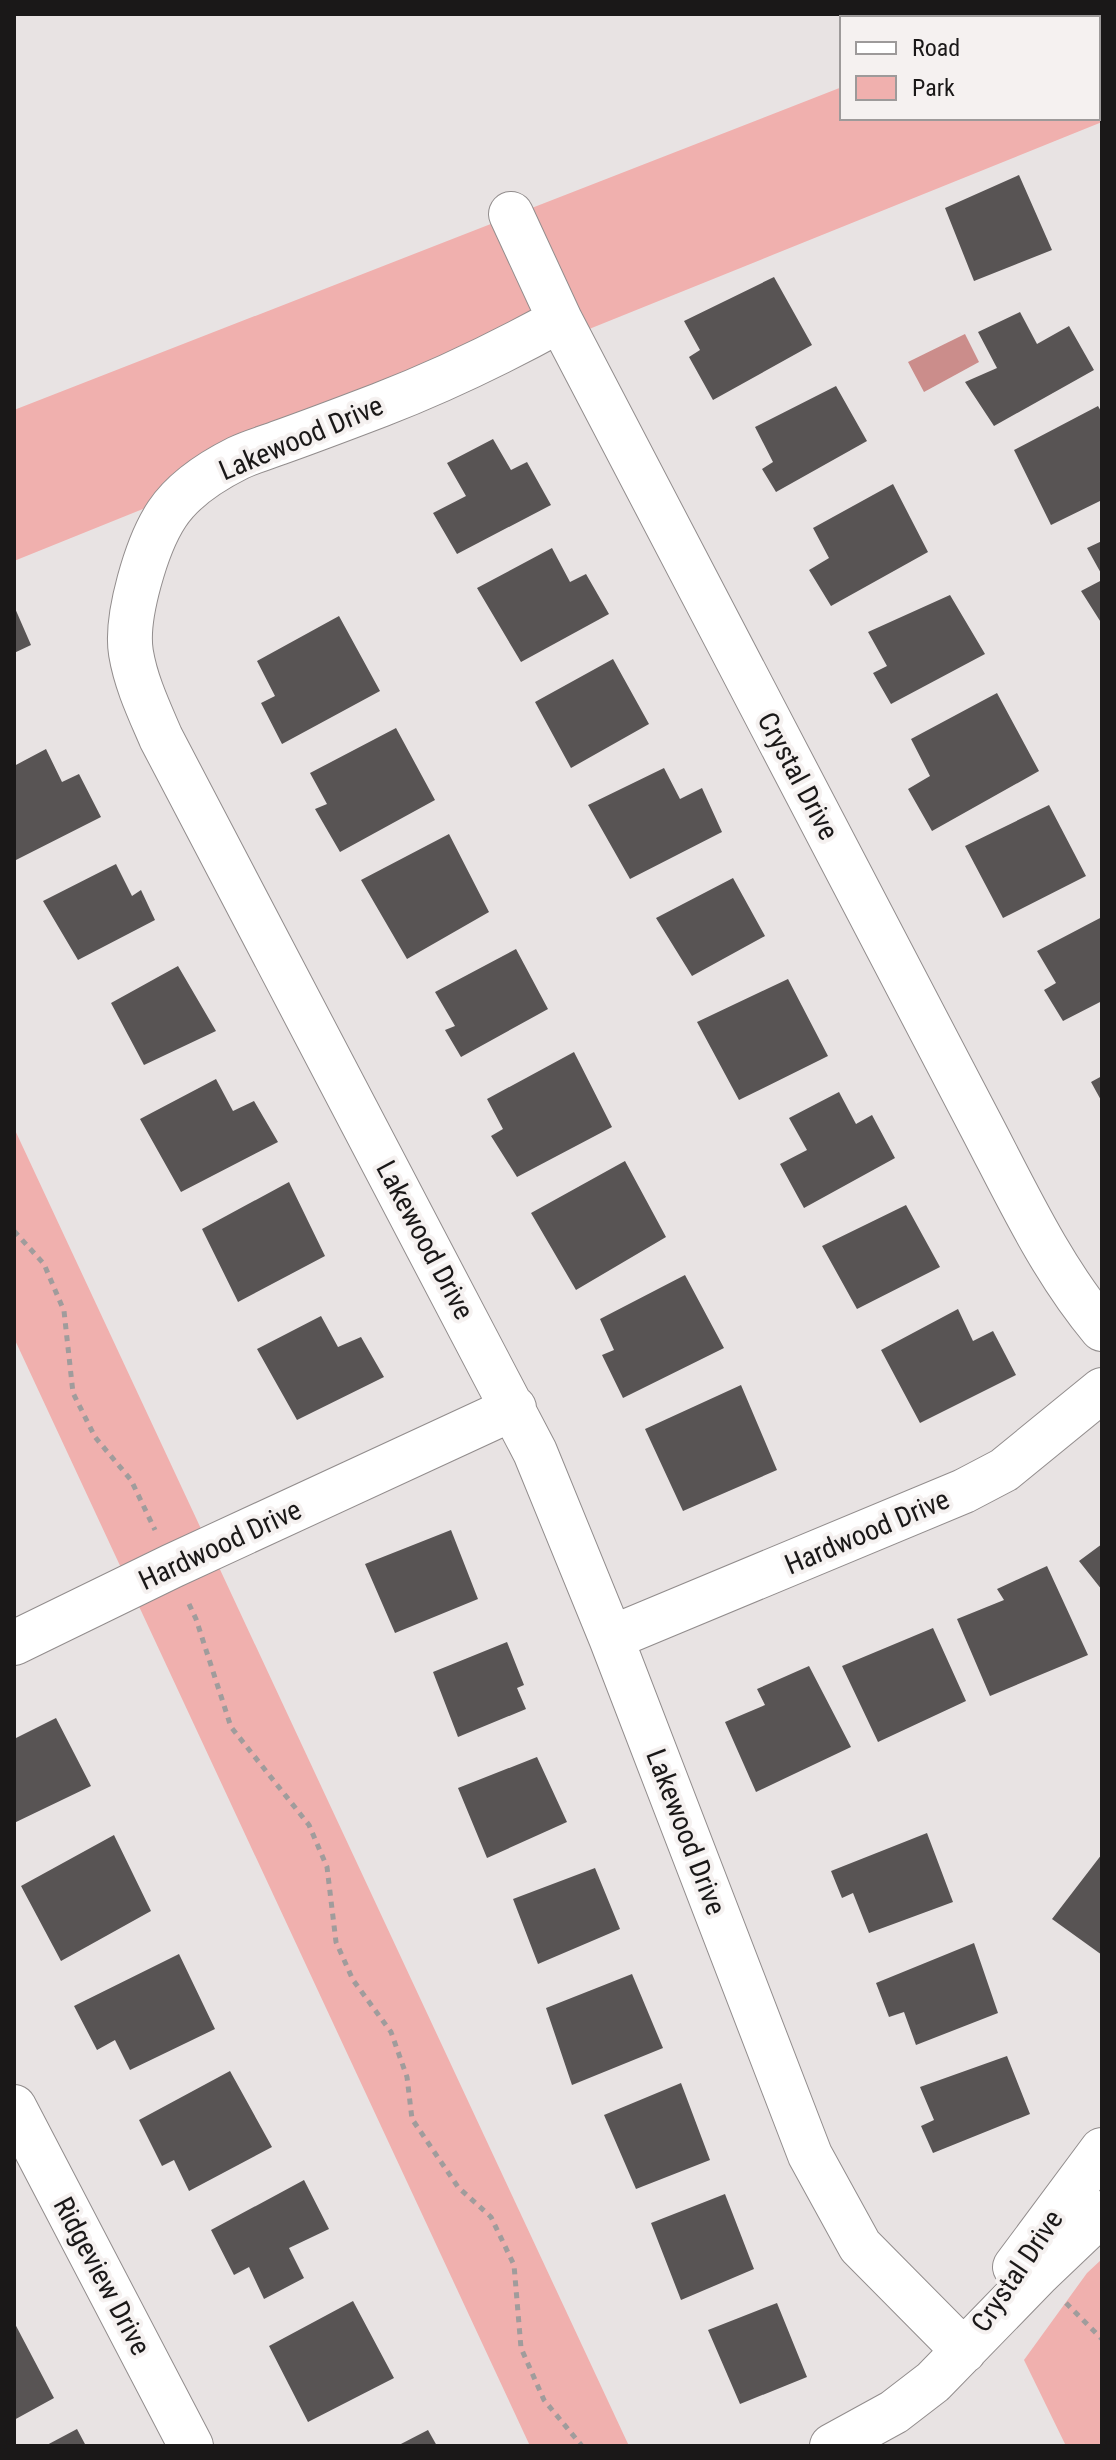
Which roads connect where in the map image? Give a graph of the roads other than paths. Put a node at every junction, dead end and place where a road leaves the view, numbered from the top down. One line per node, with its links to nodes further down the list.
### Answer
1 (511, 214): 2 (street, Crystal Drive)
2 (560, 320): 3 (street, Crystal Drive); 5 (street, Lakewood Drive)
3 (1102, 1329)
4 (1102, 1390): 6 (street, Hardwood Drive)
5 (514, 1408): 6 (street, Lakewood Drive); 7 (street, Hardwood Drive)
6 (611, 1638): 11 (street, Lakewood Drive)
7 (14, 1643)
8 (14, 2107): 12 (street, Ridgeview Drive)
9 (1102, 2150): 11 (street, Crystal Drive)
10 (1102, 2213): 11 (street, Crystal Drive)
11 (964, 2351): 13 (street)
12 (191, 2446)
13 (832, 2446)

